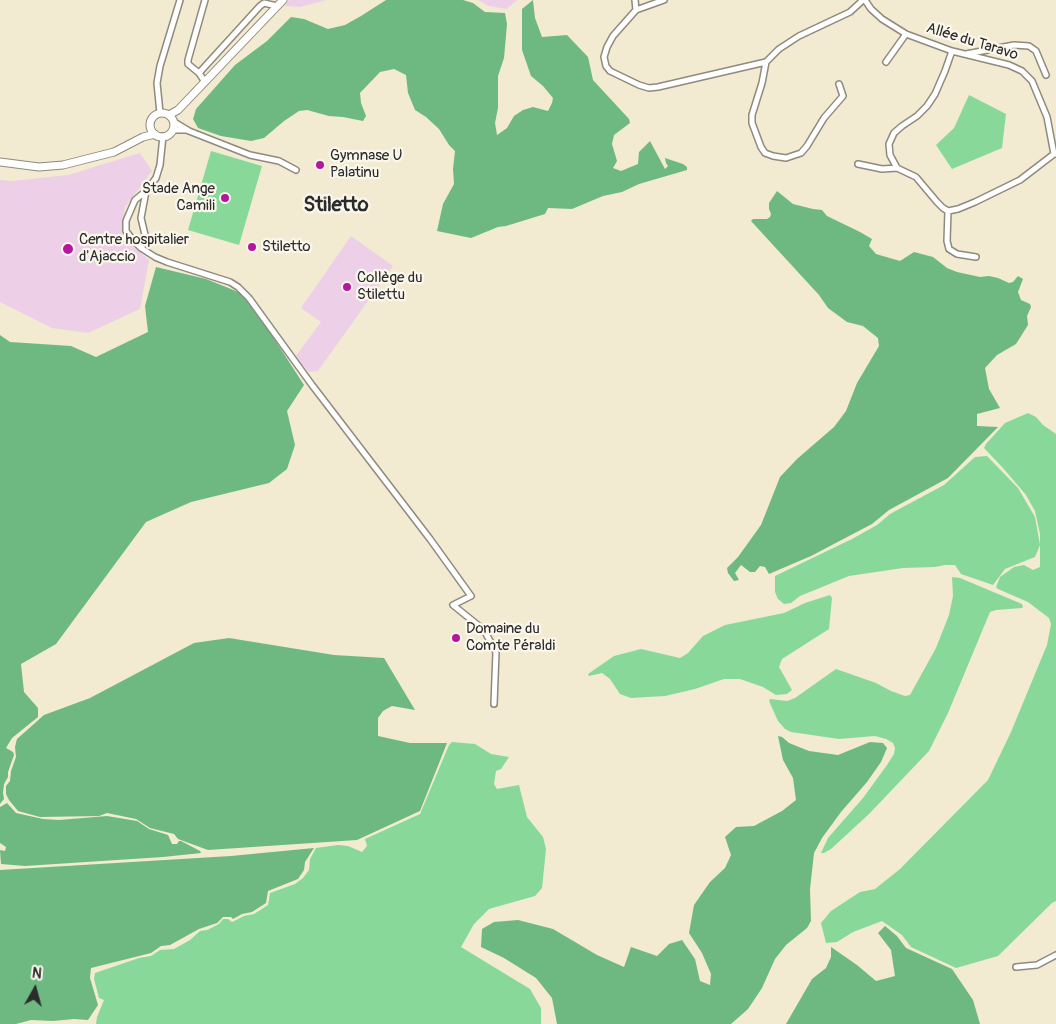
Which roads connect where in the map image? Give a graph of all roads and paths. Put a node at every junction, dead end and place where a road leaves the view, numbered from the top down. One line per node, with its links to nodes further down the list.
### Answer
1 (180, 0): 18 (street)
2 (205, 0): 14 (street)
3 (283, 0): 7 (main road)
4 (635, 0): 8 (street)
5 (664, 0): 8 (street)
6 (864, 0): 9 (street, Allée du Taravo); 12 (street)
7 (277, 6): 14 (street); 16 (main road)
8 (636, 10): 12 (street)
9 (906, 34): 10 (street, Allée du Taravo); 13 (street)
10 (952, 51): 11 (street, Allée du Taravo); 25 (street)
11 (963, 54): 15 (street); 22 (street, Allée du Taravo)
12 (766, 62): 17 (street)
13 (886, 62)
14 (199, 73): 16 (street)
15 (1046, 75)
16 (205, 82): 19 (main road)
17 (839, 84)
18 (160, 113): 19 (main road); 20 (main road)
19 (172, 122): 21 (main road); 26 (street)
20 (153, 131): 21 (main road); 23 (main road)
21 (163, 136): 27 (street)
22 (1055, 154): 28 (street)
23 (0, 162)
24 (858, 164): 25 (street)
25 (897, 168): 28 (street)
26 (296, 170)
27 (146, 191): 29 (street); 29 (street)
28 (948, 211): 30 (street)
29 (141, 248): 31 (street)
30 (976, 257)
31 (494, 704)
32 (1056, 955): 33 (street)
33 (1016, 967)

